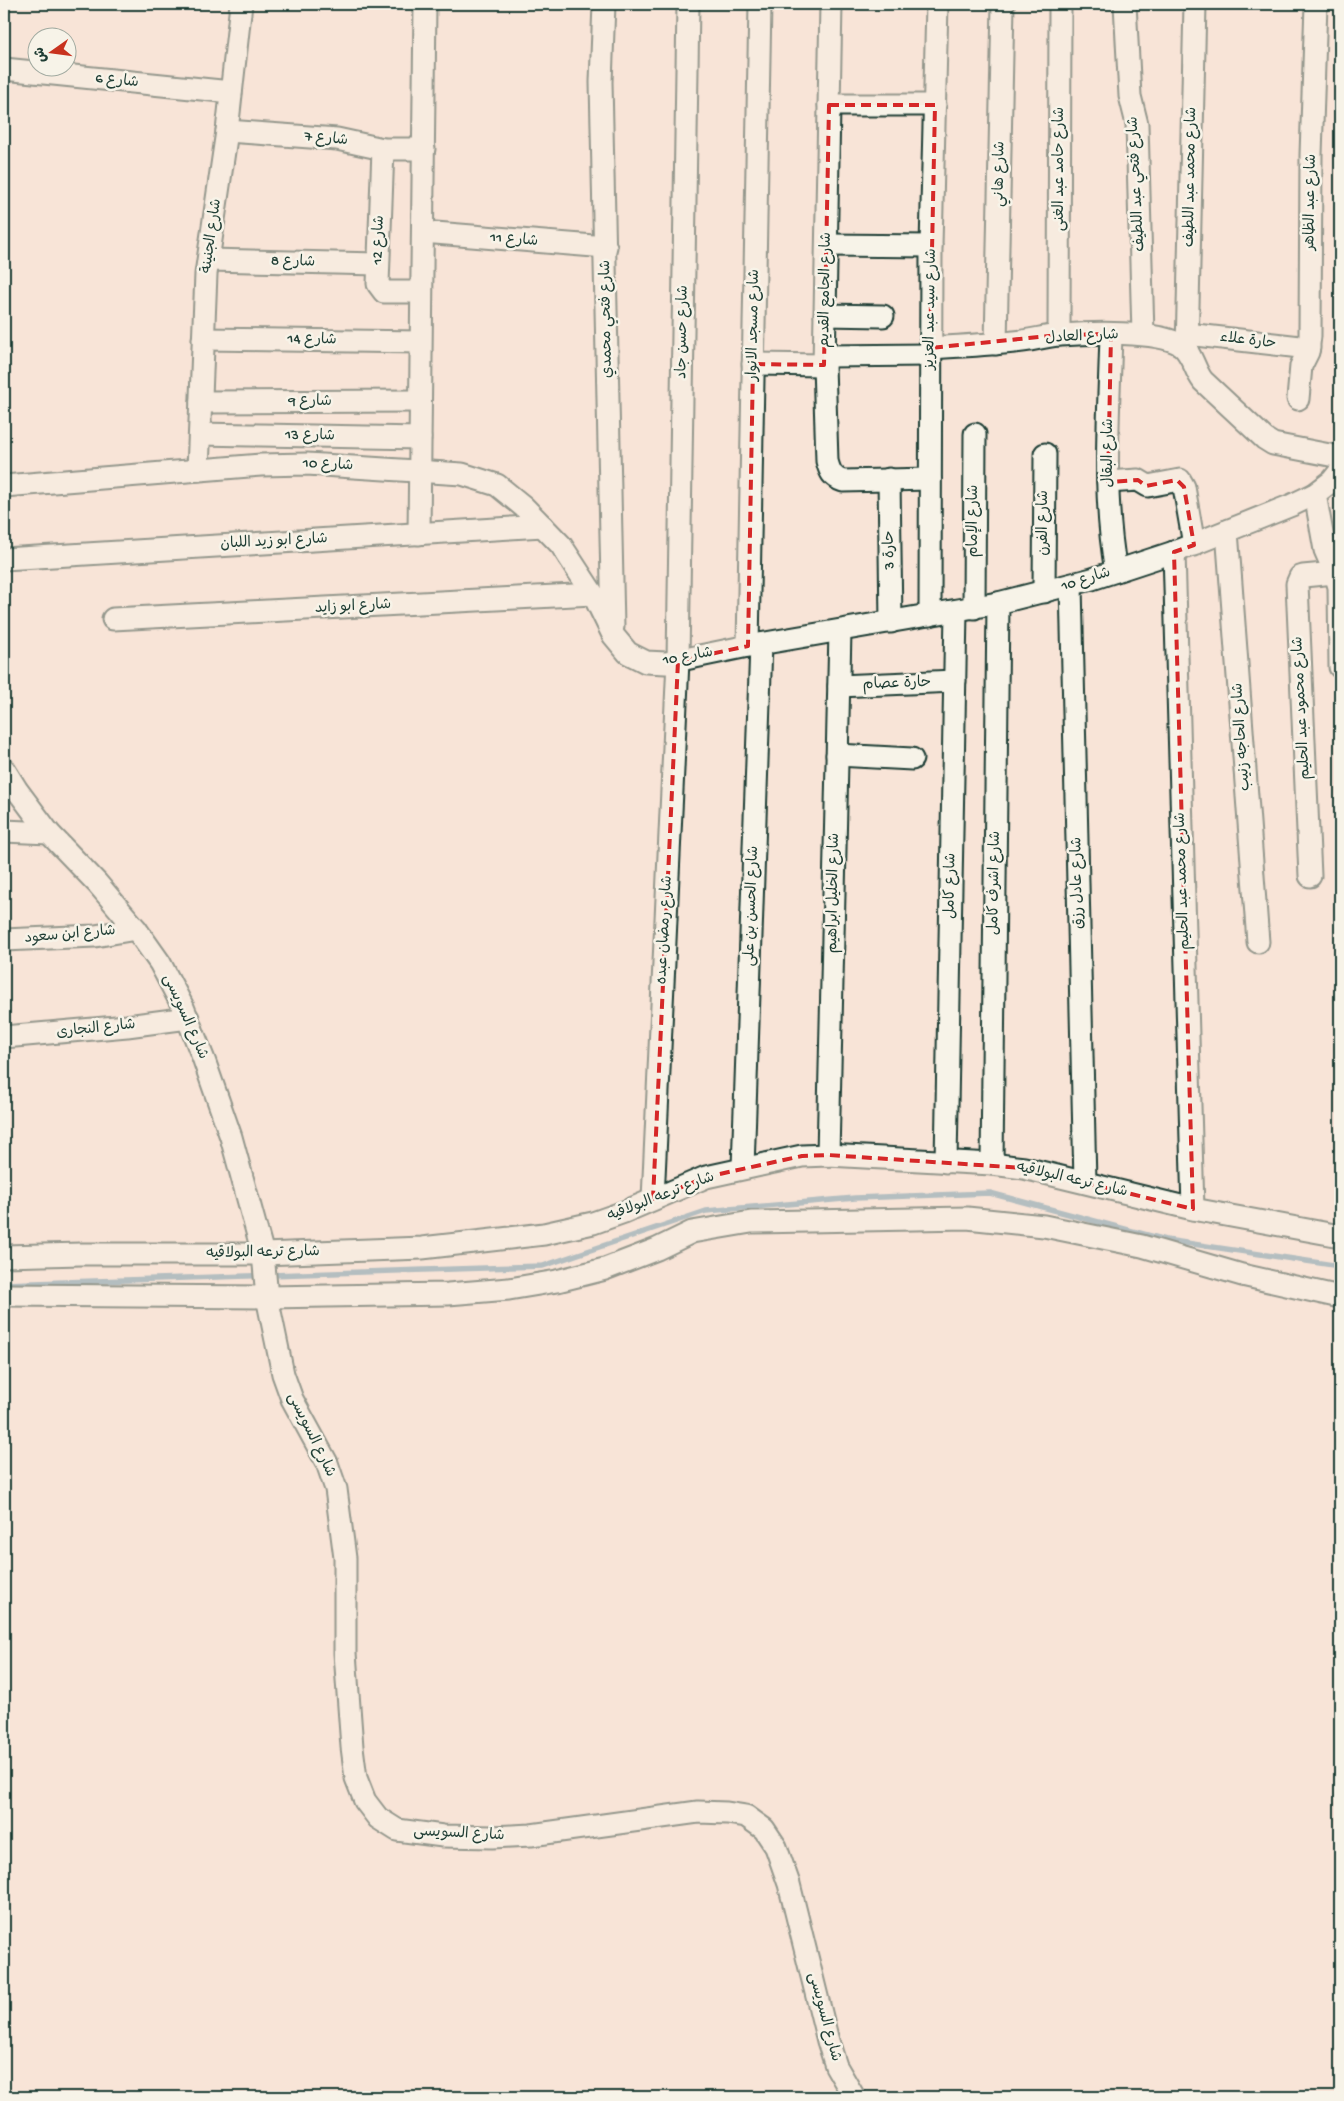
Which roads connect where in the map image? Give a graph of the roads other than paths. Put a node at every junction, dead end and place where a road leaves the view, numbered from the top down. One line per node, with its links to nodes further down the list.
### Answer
1 (241, 4): 14 (street, شارع الجنينة)
2 (425, 4): 19 (street)
3 (604, 4): 23 (street, شارع فتحي محمدي)
4 (688, 4): 75 (street, شارع حسن جاد)
5 (760, 4): 39 (street, شارع مسجد الانوار)
6 (831, 4): 15 (street, شارع الجامع القديم)
7 (938, 4): 16 (street, شارع سيد عبد العزيز)
8 (1003, 4): 34 (street, شارع هاني)
9 (1060, 4): 31 (street, شارع حامد عبد الغنى)
10 (1125, 4): 30 (street, شارع فتحي عبد اللطيف)
11 (1195, 4): 36 (street, شارع محمد عبد اللطيف)
12 (1316, 4): 35 (street, شارع عبد الظاهر)
13 (4, 69): 14 (street, شارع 6)
14 (231, 92): 17 (street, شارع الجنينة)
15 (829, 105): 16 (street); 21 (street, شارع الجامع القديم)
16 (935, 105): 22 (street, شارع سيد عبد العزيز)
17 (227, 131): 18 (street, شارع 7); 24 (street, شارع الجنينة)
18 (382, 149): 19 (street, شارع 7); 25 (street, شارع 12)
19 (424, 149): 20 (street)
20 (423, 232): 23 (street, شارع 11); 26 (street)
21 (827, 245): 22 (street); 27 (street, شارع الجامع القديم)
22 (931, 246): 37 (street, شارع سيد عبد العزيز)
23 (606, 248): 73 (street, شارع فتحي محمدي)
24 (209, 260): 25 (street, شارع 8); 32 (street, شارع الجنينة)
25 (378, 264): 26 (street, شارع 12)
26 (421, 292): 33 (street)
27 (825, 315): 28 (street); 38 (street, شارع الجامع القديم)
28 (883, 316)
29 (1111, 334): 30 (street, شارع العادل); 31 (street, شارع العادل); 53 (street, شارع البقال)
30 (1143, 334): 36 (street, شارع العادل)
31 (1059, 335): 34 (street, شارع العادل)
32 (203, 339): 33 (street, شارع 14); 41 (street, شارع الجنينة)
33 (420, 342): 42 (street)
34 (996, 344): 37 (street, شارع العادل)
35 (1309, 348): 36 (street, حارة علاء); 40 (street, شارع عبد الظاهر)
36 (1189, 349): 47 (street)
37 (930, 352): 38 (street, شارع العادل); 52 (street, شارع سيد عبد العزيز)
38 (824, 360): 39 (street, شارع العادل); 51 (street, شارع الجامع القديم)
39 (753, 364): 74 (street, شارع مسجد الانوار)
40 (1298, 399)
41 (201, 402): 42 (street, شارع 9); 43 (street, شارع الجنينة)
42 (420, 402): 45 (street)
43 (200, 434): 45 (street, شارع 13); 48 (street, شارع الجنينة)
44 (975, 434): 68 (street, شارع الإمام)
45 (420, 438): 49 (street)
46 (1045, 454): 65 (street, شارع الفرن)
47 (1340, 457)
48 (198, 470): 49 (street, شارع 10); 54 (street, شارع 10)
49 (419, 470): 56 (street, شارع 10); 58 (street)
50 (1340, 471): 55 (street, شارع 10)
51 (889, 479): 52 (street, شارع الجامع القديم); 71 (street, حارة 3)
52 (930, 479): 69 (street, شارع سيد عبد العزيز)
53 (1108, 482): 59 (street); 62 (street, شارع البقال)
54 (4, 486)
55 (1315, 494): 57 (street, شارع 10); 63 (street)
56 (543, 526): 58 (street, شارع ابو زيد اللبان); 66 (street, شارع 10)
57 (1227, 531): 59 (street, شارع 10); 87 (street, شارع الحاجه زنيب)
58 (419, 534): 61 (street, شارع ابو زيد اللبان)
59 (1194, 545): 60 (street, شارع 10)
60 (1174, 552): 62 (street, شارع 10); 96 (street, شارع محمد عبد الحليم)
61 (4, 559)
62 (1116, 571): 64 (street, شارع 10)
63 (1335, 573): 76 (street); 84 (street, شارع محمود عبد الحليم)
64 (1071, 585): 65 (street, شارع 10); 94 (street, شارع عادل رزق)
65 (1044, 592): 67 (street, شارع 10)
66 (593, 594): 70 (street, شارع ابو زايد); 73 (street, شارع 10)
67 (998, 603): 68 (street, شارع 10); 92 (street, شارع اشرف كامل)
68 (965, 609): 69 (street, شارع 10); 77 (street, شارع كامل)
69 (930, 615): 71 (street, شارع 10)
70 (113, 619)
71 (891, 622): 72 (street, شارع 10)
72 (840, 631): 74 (street, شارع 10); 78 (street, شارع الخليل ابراهيم)
73 (613, 635): 75 (street, شارع 10)
74 (754, 645): 75 (street, شارع 10); 93 (street, شارع الحسن بن على)
75 (678, 661): 95 (street, شارع رمضان عبده)
76 (1340, 667)
77 (955, 681): 78 (street, حارة عصام); 91 (street, شارع كامل)
78 (839, 686): 79 (street, شارع الخليل ابراهيم)
79 (837, 755): 80 (street); 90 (street, شارع الخليل ابراهيم)
80 (912, 759)
81 (4, 769): 83 (street, شارع السويسى)
82 (4, 831): 83 (street)
83 (49, 833): 85 (street, شارع السويسى)
84 (1310, 876)
85 (136, 929): 86 (street, شارع ابن سعود); 88 (street, شارع السويسى)
86 (4, 940)
87 (1258, 942)
88 (188, 1018): 89 (street, شارع النجارى); 99 (street, شارع السويسى)
89 (4, 1037)
90 (828, 1155): 91 (street, شارع ترعه البولاقيه); 93 (street, شارع ترعه البولاقيه)
91 (946, 1162): 92 (street, شارع ترعه البولاقيه)
92 (992, 1164): 94 (street, شارع ترعه البولاقيه)
93 (743, 1168): 95 (street, شارع ترعه البولاقيه)
94 (1085, 1182): 96 (street, شارع ترعه البولاقيه)
95 (653, 1199): 99 (street, شارع ترعه البولاقيه)
96 (1193, 1208): 97 (street, شارع ترعه البولاقيه)
97 (1340, 1236)
98 (4, 1256): 99 (street, شارع ترعه البولاقيه)
99 (263, 1258): 100 (street, شارع السويسى)
100 (267, 1294): 101 (street); 102 (street); 103 (street, شارع السويسى)
101 (4, 1295)
102 (1340, 1297)
103 (854, 2097)

